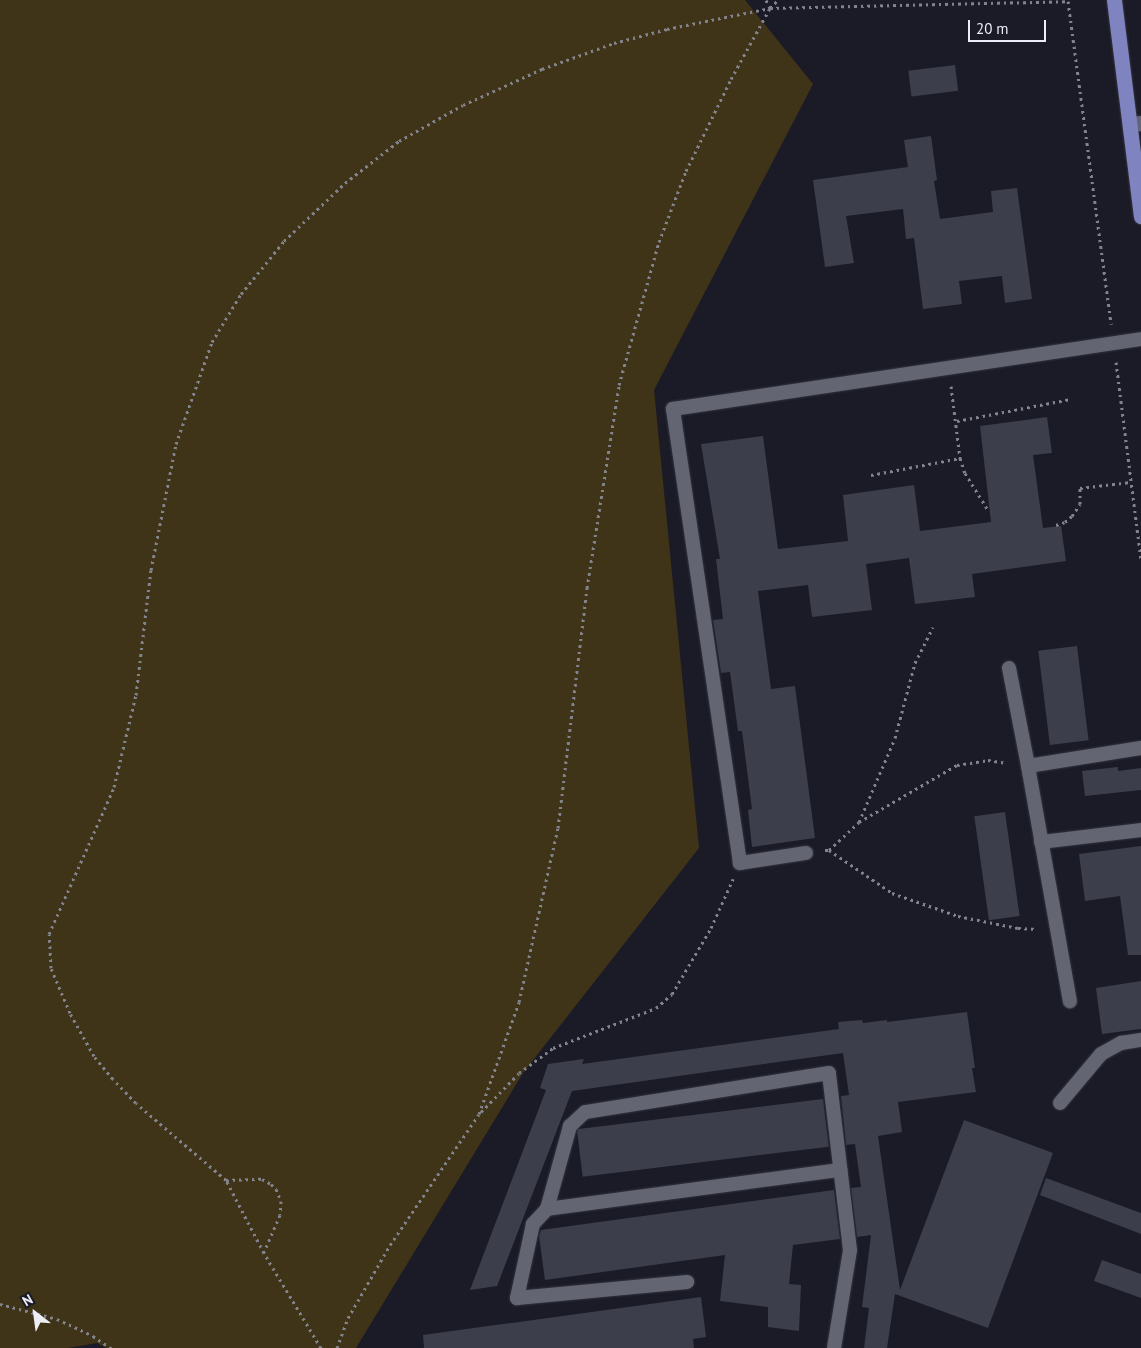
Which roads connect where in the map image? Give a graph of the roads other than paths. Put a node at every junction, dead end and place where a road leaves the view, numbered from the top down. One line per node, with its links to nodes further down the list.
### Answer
1 (1114, 0): 2 (main road)
2 (1135, 123): 3 (main road)
3 (1141, 216)
4 (1141, 339): 10 (lane)
5 (1009, 668): 7 (lane)
6 (1141, 748): 7 (lane)
7 (1028, 766): 9 (lane)
8 (1141, 830): 9 (lane)
9 (1041, 842): 11 (lane)
10 (806, 852)
11 (1070, 1001)
12 (1141, 1040): 13 (lane)
13 (1060, 1102)
14 (840, 1170): 15 (lane); 15 (lane); 17 (lane)
15 (548, 1208): 16 (lane)
16 (687, 1282)
17 (834, 1348)

